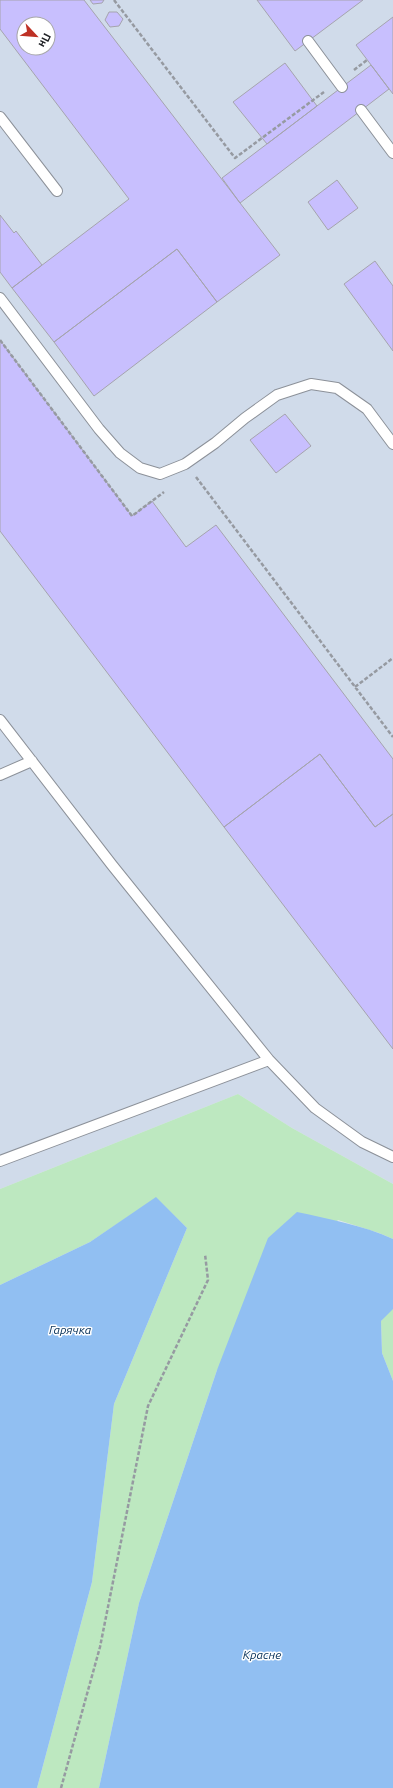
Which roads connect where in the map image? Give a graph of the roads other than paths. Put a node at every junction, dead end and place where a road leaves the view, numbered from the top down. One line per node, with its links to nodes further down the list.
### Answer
1 (308, 41): 2 (lane)
2 (342, 87)
3 (361, 110): 5 (lane)
4 (0, 117): 6 (lane)
5 (393, 153)
6 (57, 191)
7 (0, 298): 8 (lane)
8 (393, 444)
9 (0, 720): 10 (lane)
10 (32, 761): 11 (lane); 12 (lane)
11 (0, 775)
12 (269, 1060): 13 (lane); 14 (lane)
13 (393, 1158)
14 (0, 1161)

